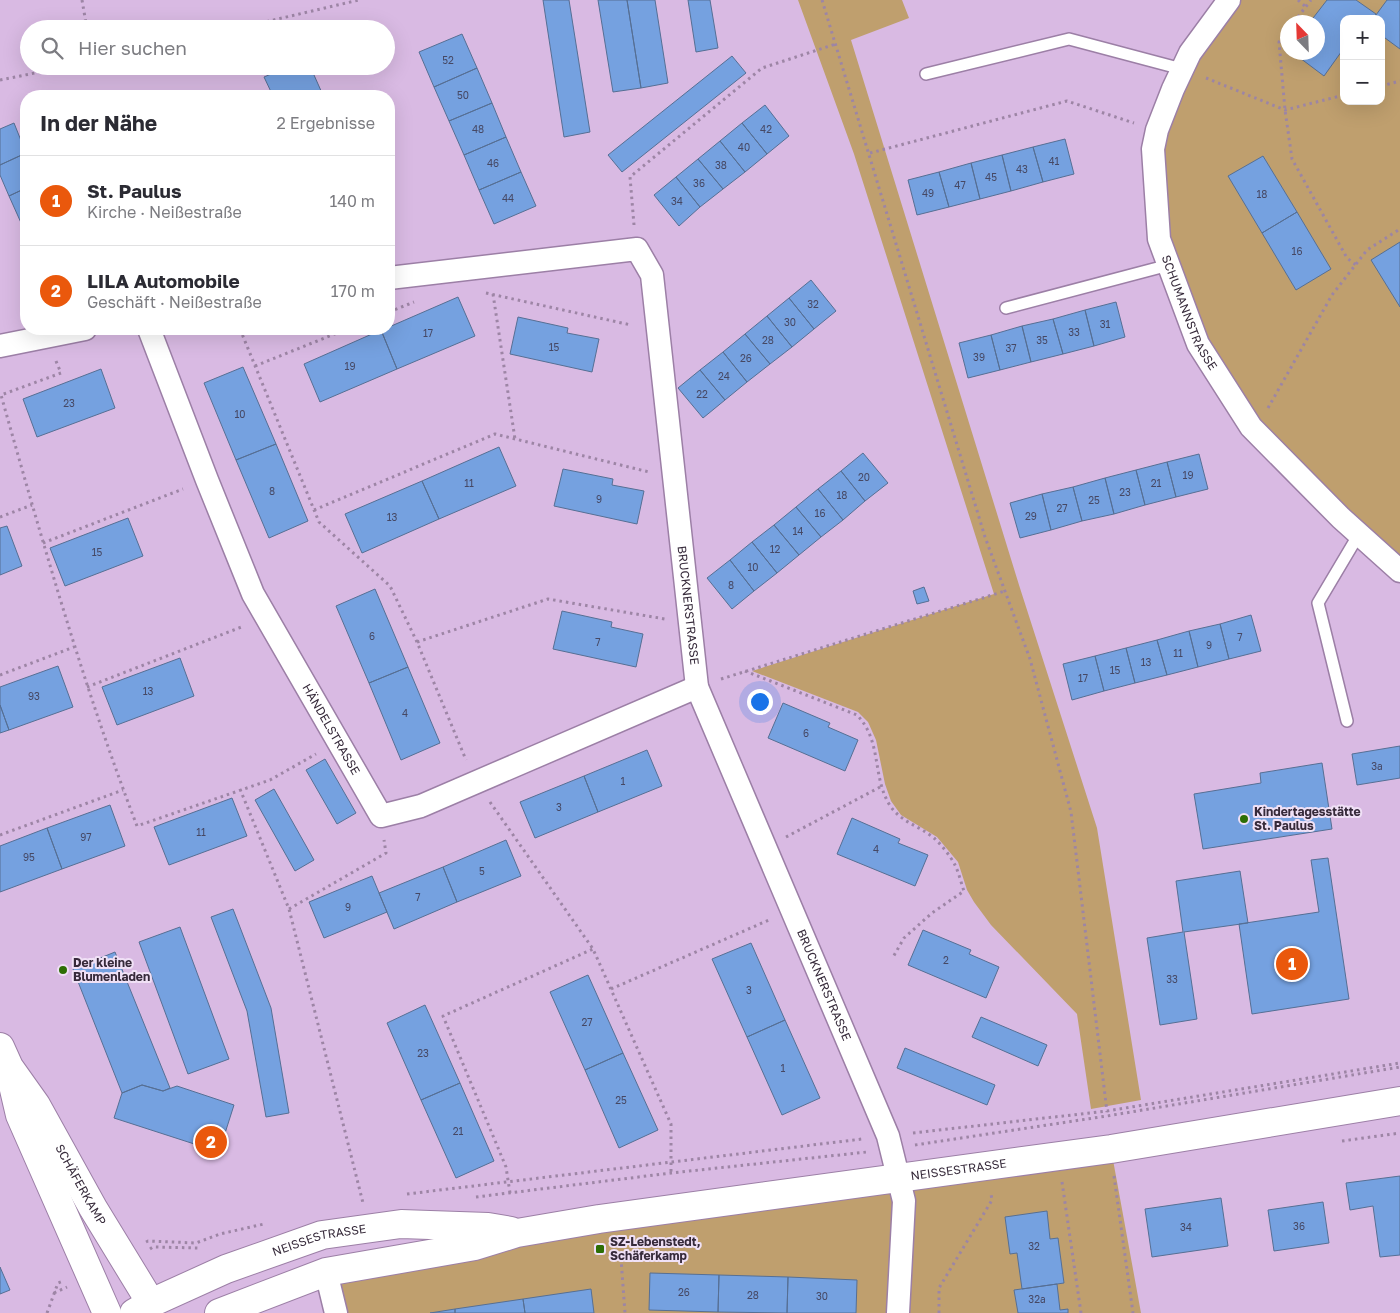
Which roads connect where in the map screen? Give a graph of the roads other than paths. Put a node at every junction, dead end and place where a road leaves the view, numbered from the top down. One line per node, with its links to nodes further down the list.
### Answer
1 (1229, 0): 2 (street, SCHUMANNSTRASSE)
2 (1182, 69): 3 (lane); 4 (street, SCHUMANNSTRASSE)
3 (926, 74)
4 (1169, 265): 6 (lane); 10 (street, SCHUMANNSTRASSE)
5 (395, 277): 12 (street, BRUCKNERSTRASSE)
6 (1006, 308)
7 (55, 335): 9 (street)
8 (152, 335): 12 (street, HÄNDELSTRASSE)
9 (0, 346)
10 (1359, 534): 11 (street, SCHUMANNSTRASSE); 13 (lane)
11 (1400, 571)
12 (697, 687): 16 (street, BRUCKNERSTRASSE)
13 (1347, 721)
14 (5, 1057): 19 (street, SCHÄFERKAMP); 20 (street, SCHÄFERKAMP)
15 (1400, 1101): 16 (street, NEISSESTRASSE)
16 (898, 1178): 17 (street, NEISSESTRASSE); 23 (street, BRUCKNERSTRASSE)
17 (517, 1233): 18 (street, NEISSESTRASSE); 19 (street, NEISSESTRASSE)
18 (327, 1278): 21 (street, NEISSESTRASSE); 22 (street)
19 (145, 1310)
20 (107, 1313)
21 (219, 1313)
22 (336, 1313)
23 (898, 1313)

